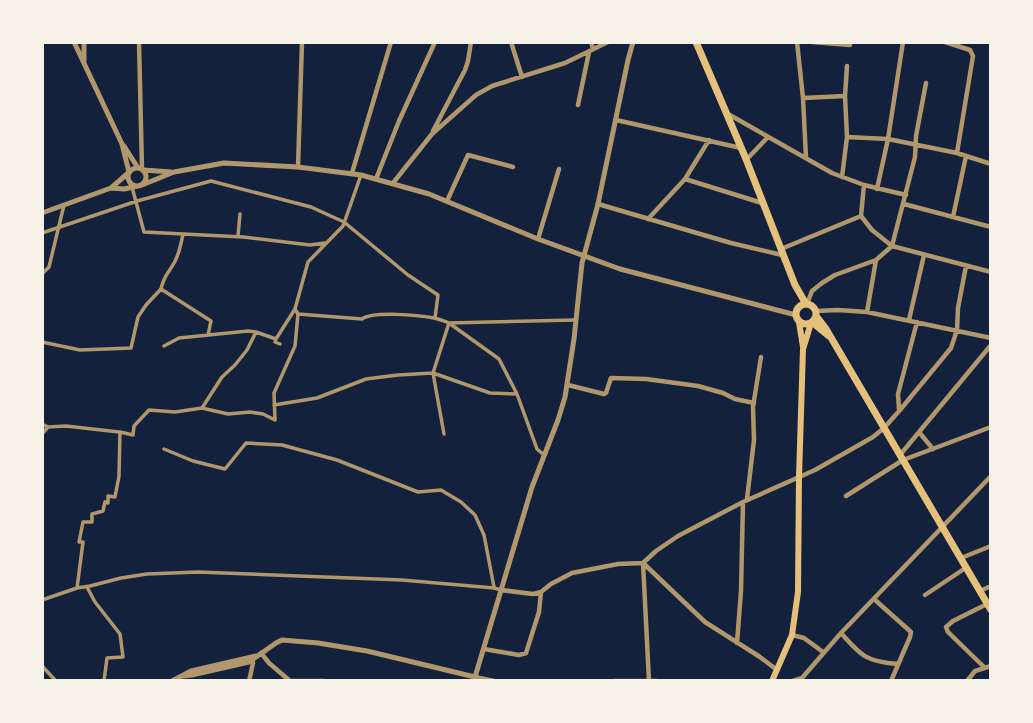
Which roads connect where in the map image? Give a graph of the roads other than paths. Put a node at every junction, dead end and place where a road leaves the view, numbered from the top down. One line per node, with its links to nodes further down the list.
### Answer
1 (74, 42): 20 (street)
2 (84, 42): 20 (street)
3 (139, 42): 44 (street)
4 (302, 42): 42 (street)
5 (391, 42): 48 (street)
6 (435, 42): 51 (street)
7 (471, 42): 29 (street)
8 (512, 42): 22 (street)
9 (591, 42): 19 (street)
10 (608, 42): 19 (street)
11 (633, 42): 28 (street)
12 (696, 42): 27 (main road)
13 (797, 42): 25 (street)
14 (814, 42): 18 (street)
15 (903, 42): 32 (street)
16 (945, 42): 17 (street)
17 (958, 44): 37 (street)
18 (850, 45)
19 (591, 50): 22 (street); 26 (street)
20 (84, 64): 34 (street)
21 (847, 66): 24 (street)
22 (522, 77): 29 (street)
23 (926, 83): 35 (street)
24 (845, 96): 25 (street); 31 (street)
25 (803, 98): 40 (street)
26 (578, 105)
27 (728, 114): 30 (street); 36 (main road)
28 (615, 120): 33 (street); 62 (street)
29 (432, 134): 53 (street)
30 (768, 137): 39 (street); 40 (street)
31 (847, 137): 32 (street); 50 (street)
32 (888, 139): 35 (street); 57 (street)
33 (709, 140): 36 (street); 52 (street)
34 (122, 144): 44 (street); 47 (street)
35 (916, 144): 37 (street); 58 (street)
36 (741, 148): 39 (main road)
37 (957, 153): 38 (street)
38 (966, 156): 41 (street); 68 (street)
39 (746, 159): 61 (main road)
40 (806, 159): 50 (street)
41 (991, 164)
42 (299, 167): 46 (street); 48 (street)
43 (513, 167): 60 (street)
44 (141, 169): 46 (street); 47 (street); 55 (street)
45 (559, 169): 76 (street)
46 (174, 172): 55 (street)
47 (129, 173): 55 (street); 56 (street)
48 (352, 173): 49 (street)
49 (361, 174): 51 (street); 70 (street)
50 (842, 177): 54 (street)
51 (376, 179): 53 (street)
52 (685, 179): 61 (street); 69 (street)
53 (393, 183): 60 (street)
54 (864, 185): 57 (street); 67 (street)
55 (137, 186): 56 (street); 59 (street)
56 (111, 188): 64 (street)
57 (877, 189): 58 (street)
58 (906, 195): 63 (street)
59 (137, 201): 70 (street); 72 (street); 74 (street)
60 (447, 201): 76 (street)
61 (763, 203): 79 (main road)
62 (598, 204): 69 (street); 81 (street)
63 (904, 204): 68 (street); 78 (street)
64 (64, 205): 65 (street); 72 (street)
65 (42, 213)
66 (240, 214): 75 (street)
67 (860, 216): 78 (street); 79 (street)
68 (953, 217): 71 (street)
69 (648, 219): 79 (street)
70 (344, 222): 77 (street); 91 (street)
71 (991, 227)
72 (58, 228): 73 (street); 85 (street)
73 (42, 233)
74 (183, 234): 75 (street); 86 (street)
75 (238, 236): 77 (street)
76 (538, 239): 81 (street)
77 (327, 242): 87 (street)
78 (892, 246): 80 (street); 82 (street)
79 (782, 252): 88 (main road)
80 (924, 255): 83 (street); 94 (street)
81 (583, 256): 88 (street); 93 (street)
82 (876, 260): 88 (street); 89 (street)
83 (966, 266): 84 (street); 97 (street)
84 (991, 272)
85 (42, 274)
86 (160, 289): 99 (street); 102 (street)
87 (295, 309): 90 (street); 101 (street)
88 (801, 310): 92 (main road); 92 (main road); 106 (main road)
89 (867, 312): 92 (street); 94 (street)
90 (298, 314): 91 (street); 112 (street)
91 (435, 318): 96 (street)
92 (814, 318): 106 (main road); 118 (main road)
93 (576, 320): 96 (street); 109 (street)
94 (909, 320): 95 (street)
95 (917, 322): 97 (street); 114 (street)
96 (449, 323): 108 (street); 110 (street)
97 (957, 330): 100 (street); 114 (street)
98 (256, 332): 99 (street); 101 (street); 113 (street)
99 (208, 335): 104 (street)
100 (991, 338)
101 (276, 339): 103 (street)
102 (42, 342)
103 (280, 344)
104 (164, 345)
105 (991, 345): 120 (street)
106 (803, 349): 128 (main road)
107 (761, 357): 111 (street)
108 (433, 373): 110 (street); 112 (street); 121 (street)
109 (568, 385): 111 (street); 125 (street)
110 (517, 394): 125 (street)
111 (754, 403): 130 (street)
112 (274, 405): 113 (street)
113 (202, 408): 119 (street)
114 (900, 410): 118 (street)
115 (42, 424): 116 (street)
116 (48, 427): 119 (street); 122 (street)
117 (991, 427): 124 (street)
118 (884, 428): 126 (main road); 128 (street)
119 (120, 432): 139 (street)
120 (919, 432): 124 (street); 126 (street)
121 (444, 434)
122 (42, 435)
123 (164, 449): 138 (street)
124 (933, 449): 126 (street)
125 (544, 455): 140 (street)
126 (901, 458): 129 (street); 131 (main road)
127 (991, 476): 131 (street)
128 (799, 477): 130 (street); 148 (main road)
129 (846, 496)
130 (745, 501): 134 (street); 149 (street)
131 (943, 527): 133 (main road); 144 (street)
132 (991, 546): 133 (street)
133 (961, 558): 135 (main road)
134 (643, 563): 142 (street); 149 (street); 161 (street)
135 (967, 567): 141 (main road); 143 (street)
136 (991, 586): 141 (street)
137 (86, 587): 138 (street); 139 (street); 163 (street)
138 (494, 587): 140 (street)
139 (77, 588): 145 (street)
140 (501, 590): 142 (street); 150 (street)
141 (981, 591): 146 (main road)
142 (541, 592): 150 (street)
143 (925, 595)
144 (874, 599): 147 (street); 154 (street)
145 (42, 600)
146 (989, 607): 156 (street)
147 (841, 633): 151 (street); 154 (street)
148 (792, 635): 151 (street); 157 (main road)
149 (737, 643): 157 (street)
150 (484, 649): 159 (street)
151 (823, 652): 158 (street)
152 (260, 653): 153 (street); 159 (street); 166 (street)
153 (252, 659): 164 (street); 165 (street)
154 (898, 664): 172 (street)
155 (42, 666): 162 (street)
156 (988, 667): 173 (street)
157 (777, 670): 170 (main road)
158 (802, 678): 160 (street); 171 (street)
159 (475, 679): 167 (street)
160 (808, 679)
161 (649, 680): 168 (street); 169 (street)
162 (56, 681)
163 (104, 681)
164 (172, 681)
165 (249, 681)
166 (324, 681)
167 (494, 681)
168 (614, 681)
169 (656, 681)
170 (773, 681)
171 (793, 681)
172 (891, 681)
173 (967, 681)

